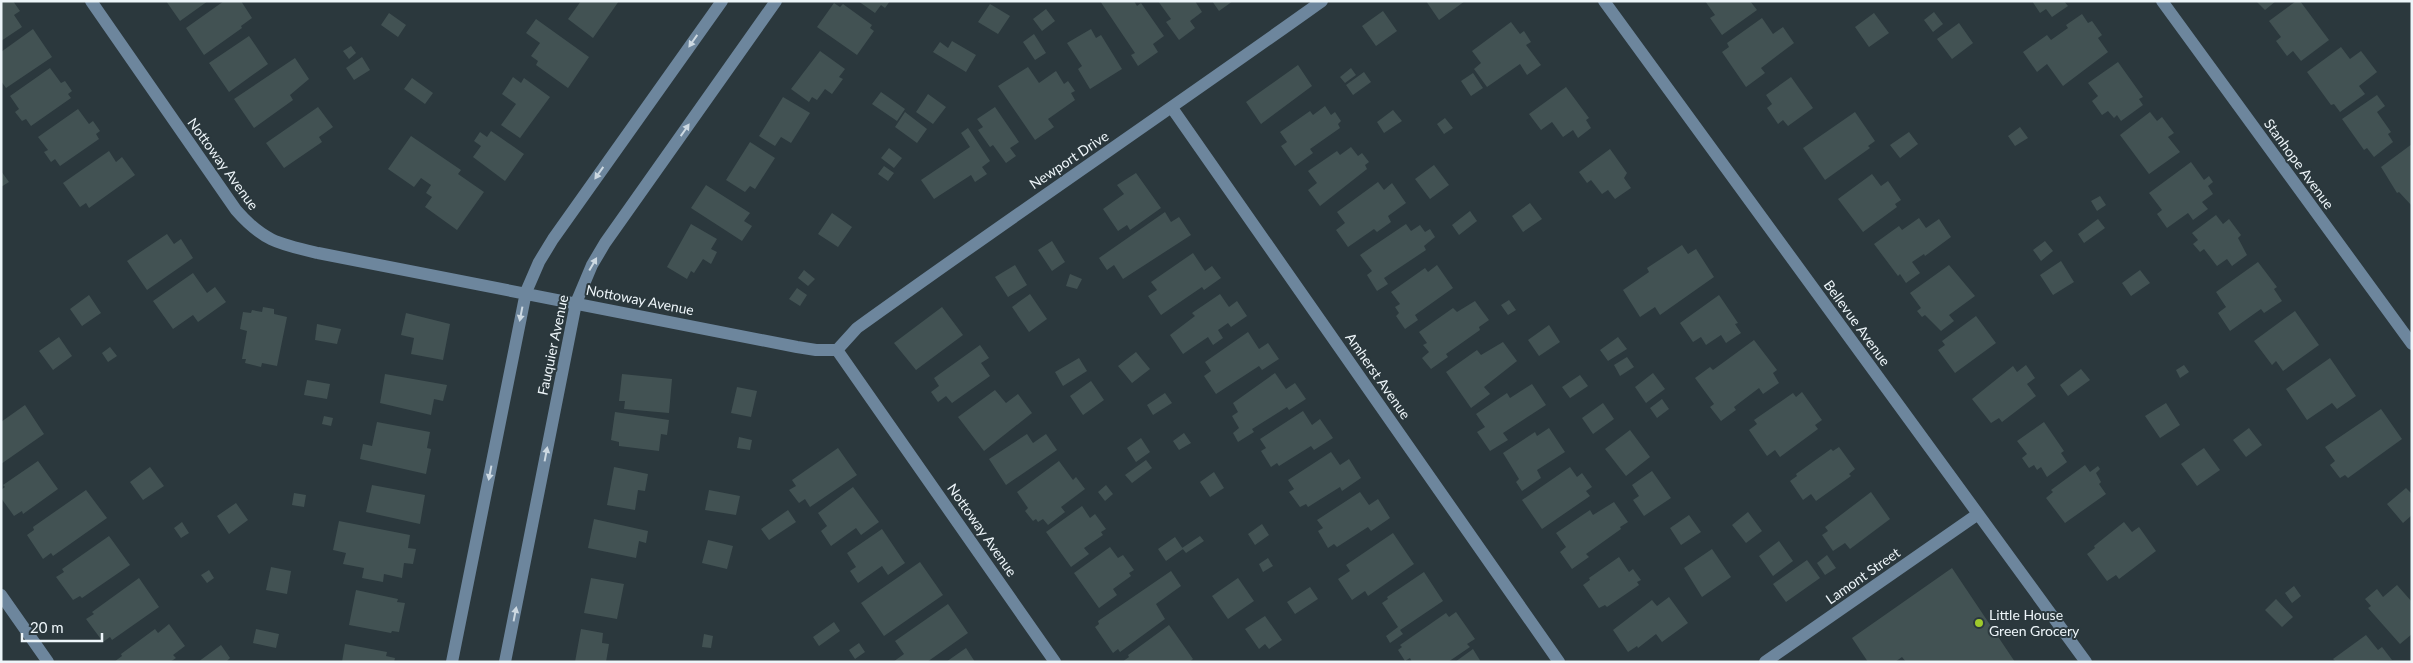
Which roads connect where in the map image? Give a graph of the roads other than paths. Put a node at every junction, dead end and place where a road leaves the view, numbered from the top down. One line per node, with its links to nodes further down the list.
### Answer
1 (91, 1): 8 (street, Nottoway Avenue)
2 (722, 1): 8 (street, one-way to 8)
3 (776, 1): 9 (street, Fauquier Avenue, one-way to 3)
4 (1322, 1): 7 (street, Newport Drive)
5 (1604, 1): 12 (street, Bellevue Avenue)
6 (2162, 1): 10 (street, Stanhope Avenue)
7 (1172, 108): 11 (street, Newport Drive); 18 (street, Amherst Avenue)
8 (526, 292): 9 (street, Nottoway Avenue); 15 (street, one-way to 15)
9 (576, 303): 11 (street, Nottoway Avenue); 16 (street, Fauquier Avenue, one-way to 9)
10 (2412, 344)
11 (837, 350): 17 (street, Nottoway Avenue)
12 (1978, 514): 19 (street, Lamont Street); 20 (street, Bellevue Avenue)
13 (1, 595): 14 (street)
14 (48, 662)
15 (452, 662)
16 (505, 662)
17 (1055, 662)
18 (1560, 662)
19 (1765, 662)
20 (2086, 662)

